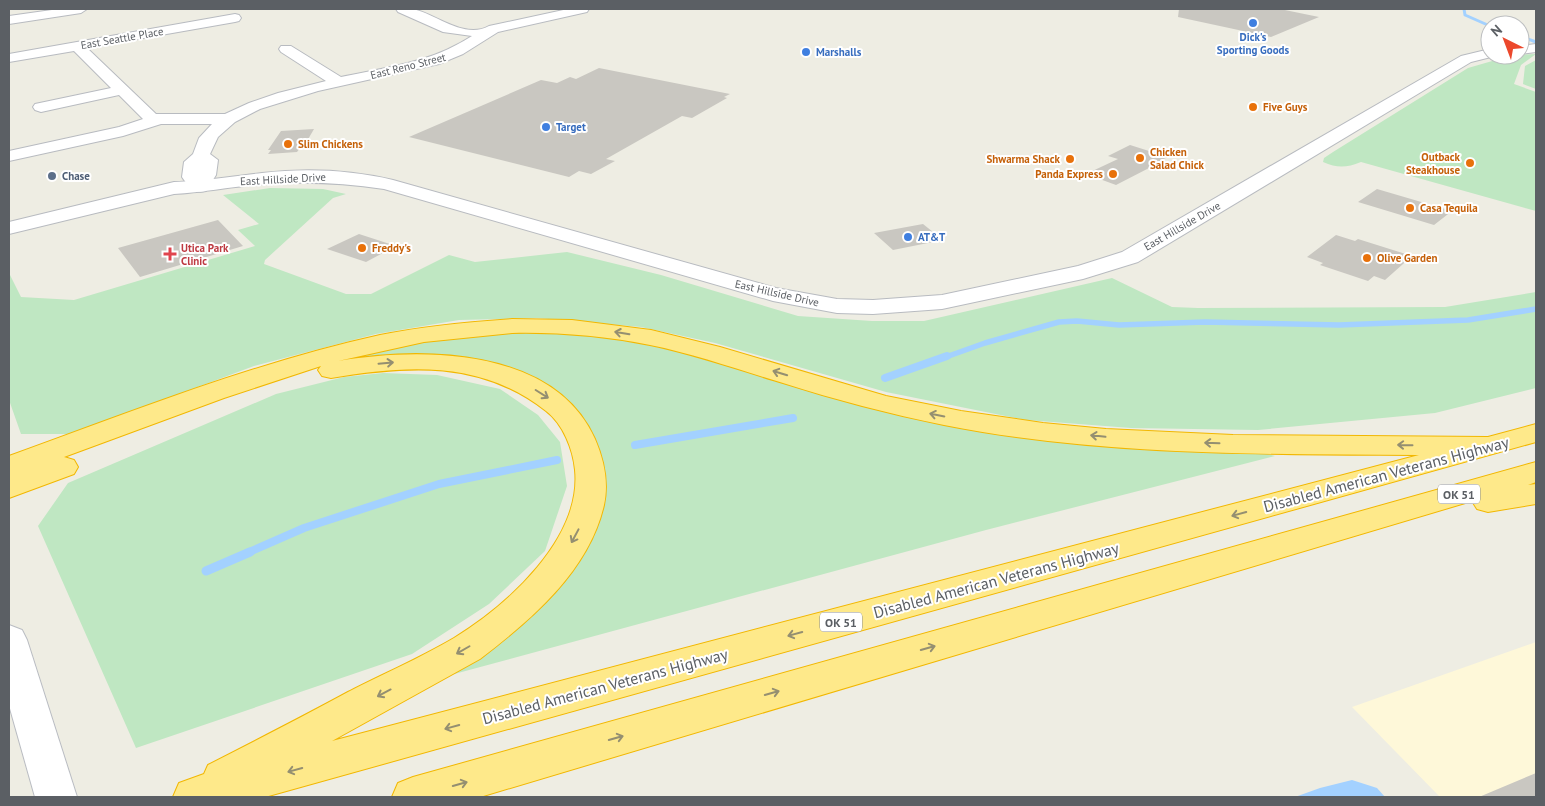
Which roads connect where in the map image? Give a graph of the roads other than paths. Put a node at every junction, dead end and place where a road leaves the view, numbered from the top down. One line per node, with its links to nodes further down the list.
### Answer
1 (81, 9): 5 (street)
2 (220, 9): 7 (street, East Seattle Place)
3 (402, 9): 6 (street)
4 (583, 9): 6 (street, East Reno Street)
5 (9, 20)
6 (482, 34): 11 (street, East Reno Street)
7 (77, 46): 10 (street, East Seattle Place); 12 (street)
8 (286, 49): 11 (street)
9 (1480, 56): 17 (street, East Hillside Drive)
10 (9, 58)
11 (340, 83): 14 (street, East Reno Street)
12 (122, 90): 13 (street); 15 (street)
13 (41, 106)
14 (229, 119): 15 (street); 17 (street)
15 (157, 120): 16 (street)
16 (9, 156)
17 (199, 187): 18 (street, East Hillside Drive); 19 (street, East Hillside Drive)
18 (9, 228)
19 (9, 240)
20 (1536, 433): 21 (highway, Disabled American Veterans Highway / OK 51)
21 (1488, 446): 22 (highway, one-way to 22); 30 (highway, Disabled American Veterans Highway / OK 51, one-way to 30)
22 (9, 467)
23 (1536, 472): 26 (highway, OK 51)
24 (9, 488): 29 (highway, one-way to 29)
25 (1536, 494): 26 (highway)
26 (1382, 516): 31 (highway, OK 51, one-way to 26)
27 (9, 640): 28 (street)
28 (56, 797)
29 (187, 797)
30 (194, 797)
31 (413, 797)

